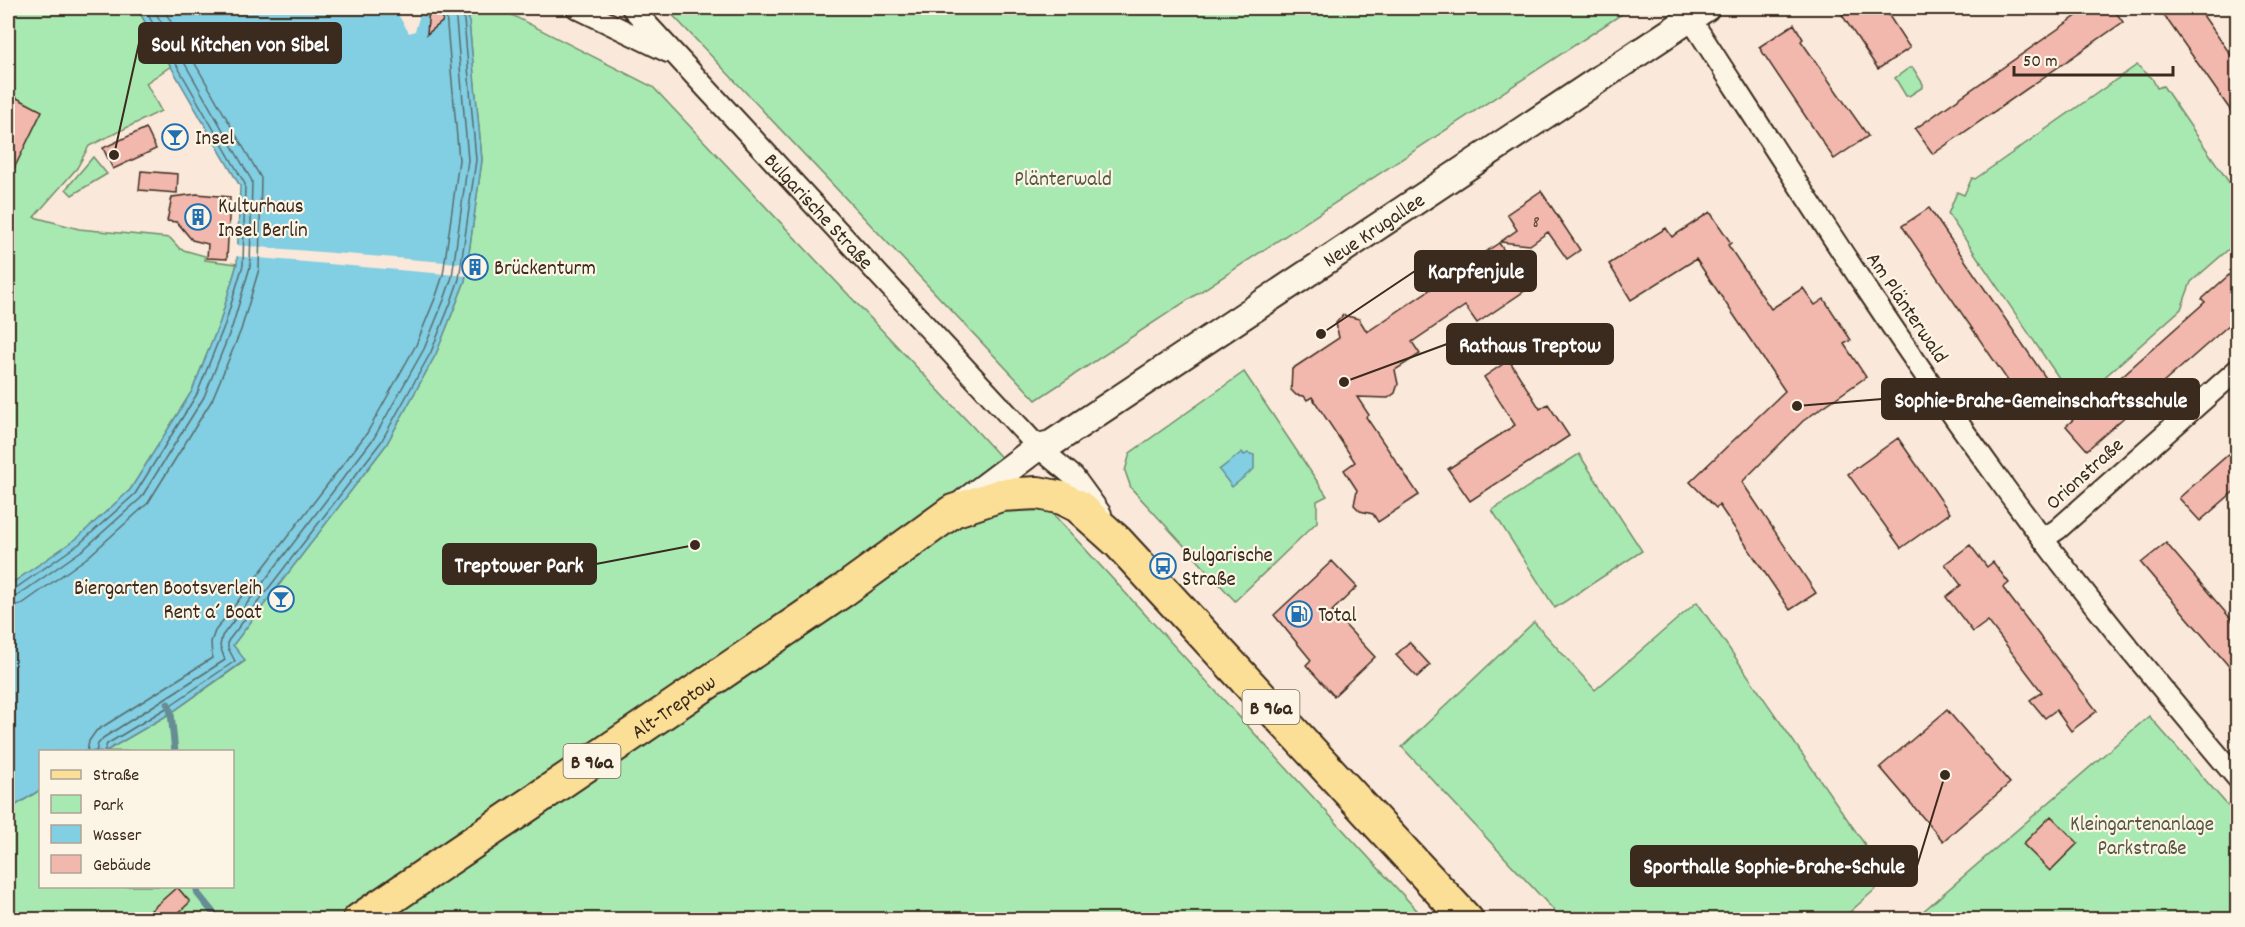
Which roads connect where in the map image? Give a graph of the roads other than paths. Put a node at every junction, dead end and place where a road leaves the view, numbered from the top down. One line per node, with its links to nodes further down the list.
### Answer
1 (577, 8): 4 (street, Bulgarische Straße)
2 (632, 8): 4 (street, Bulgarische Straße)
3 (1698, 13): 6 (street, Neue Krugallee); 8 (street, Am Plänterwald)
4 (681, 58): 6 (street, Bulgarische Straße)
5 (2238, 369): 8 (street, Orionstraße)
6 (1038, 447): 7 (street, Alt-Treptow); 9 (street, Bulgarische Straße)
7 (952, 511): 9 (main road, Alt-Treptow / B 96a); 11 (main road, Alt-Treptow / B 96a)
8 (2043, 539): 10 (street, Am Plänterwald)
9 (1118, 542): 12 (main road, Bulgarische Straße / B 96a)
10 (2238, 779)
11 (360, 920)
12 (1467, 920)

